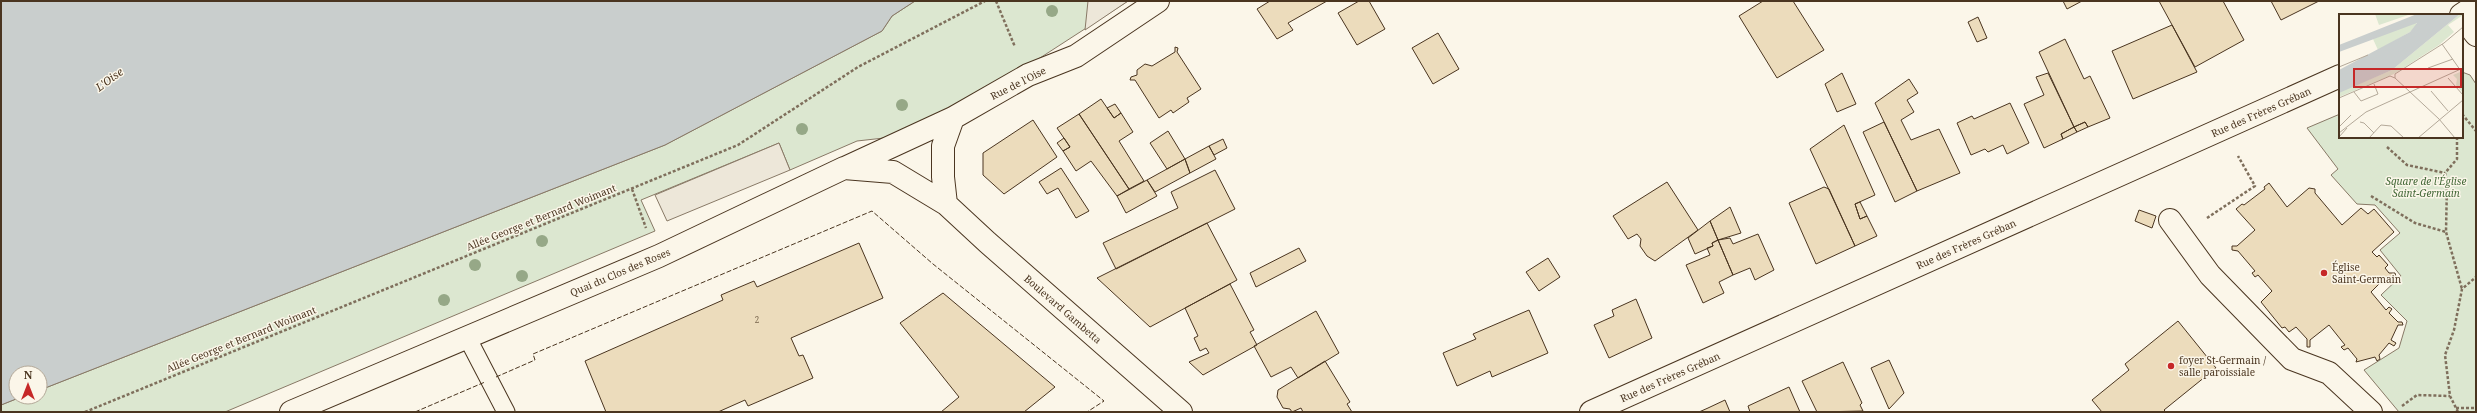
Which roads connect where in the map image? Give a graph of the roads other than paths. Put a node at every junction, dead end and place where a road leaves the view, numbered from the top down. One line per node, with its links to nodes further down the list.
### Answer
1 (1158, 1): 9 (street, Rue de l'Oise)
2 (2451, 1): 4 (street)
3 (2476, 5): 5 (street)
4 (2460, 14)
5 (2463, 15)
6 (2463, 19): 7 (street)
7 (2476, 35)
8 (2339, 76): 17 (street, Rue des Frères Gréban)
9 (953, 118): 10 (street, Rue de l'Oise); 11 (street)
10 (844, 168): 11 (street); 13 (street, Quai du Clos des Roses)
11 (946, 204): 16 (street, Boulevard Gambetta)
12 (2176, 227): 18 (street)
13 (467, 338): 14 (street, Quai du Clos des Roses); 15 (lane)
14 (291, 412)
15 (506, 412)
16 (1181, 412)
17 (1591, 412)
18 (2371, 412)

